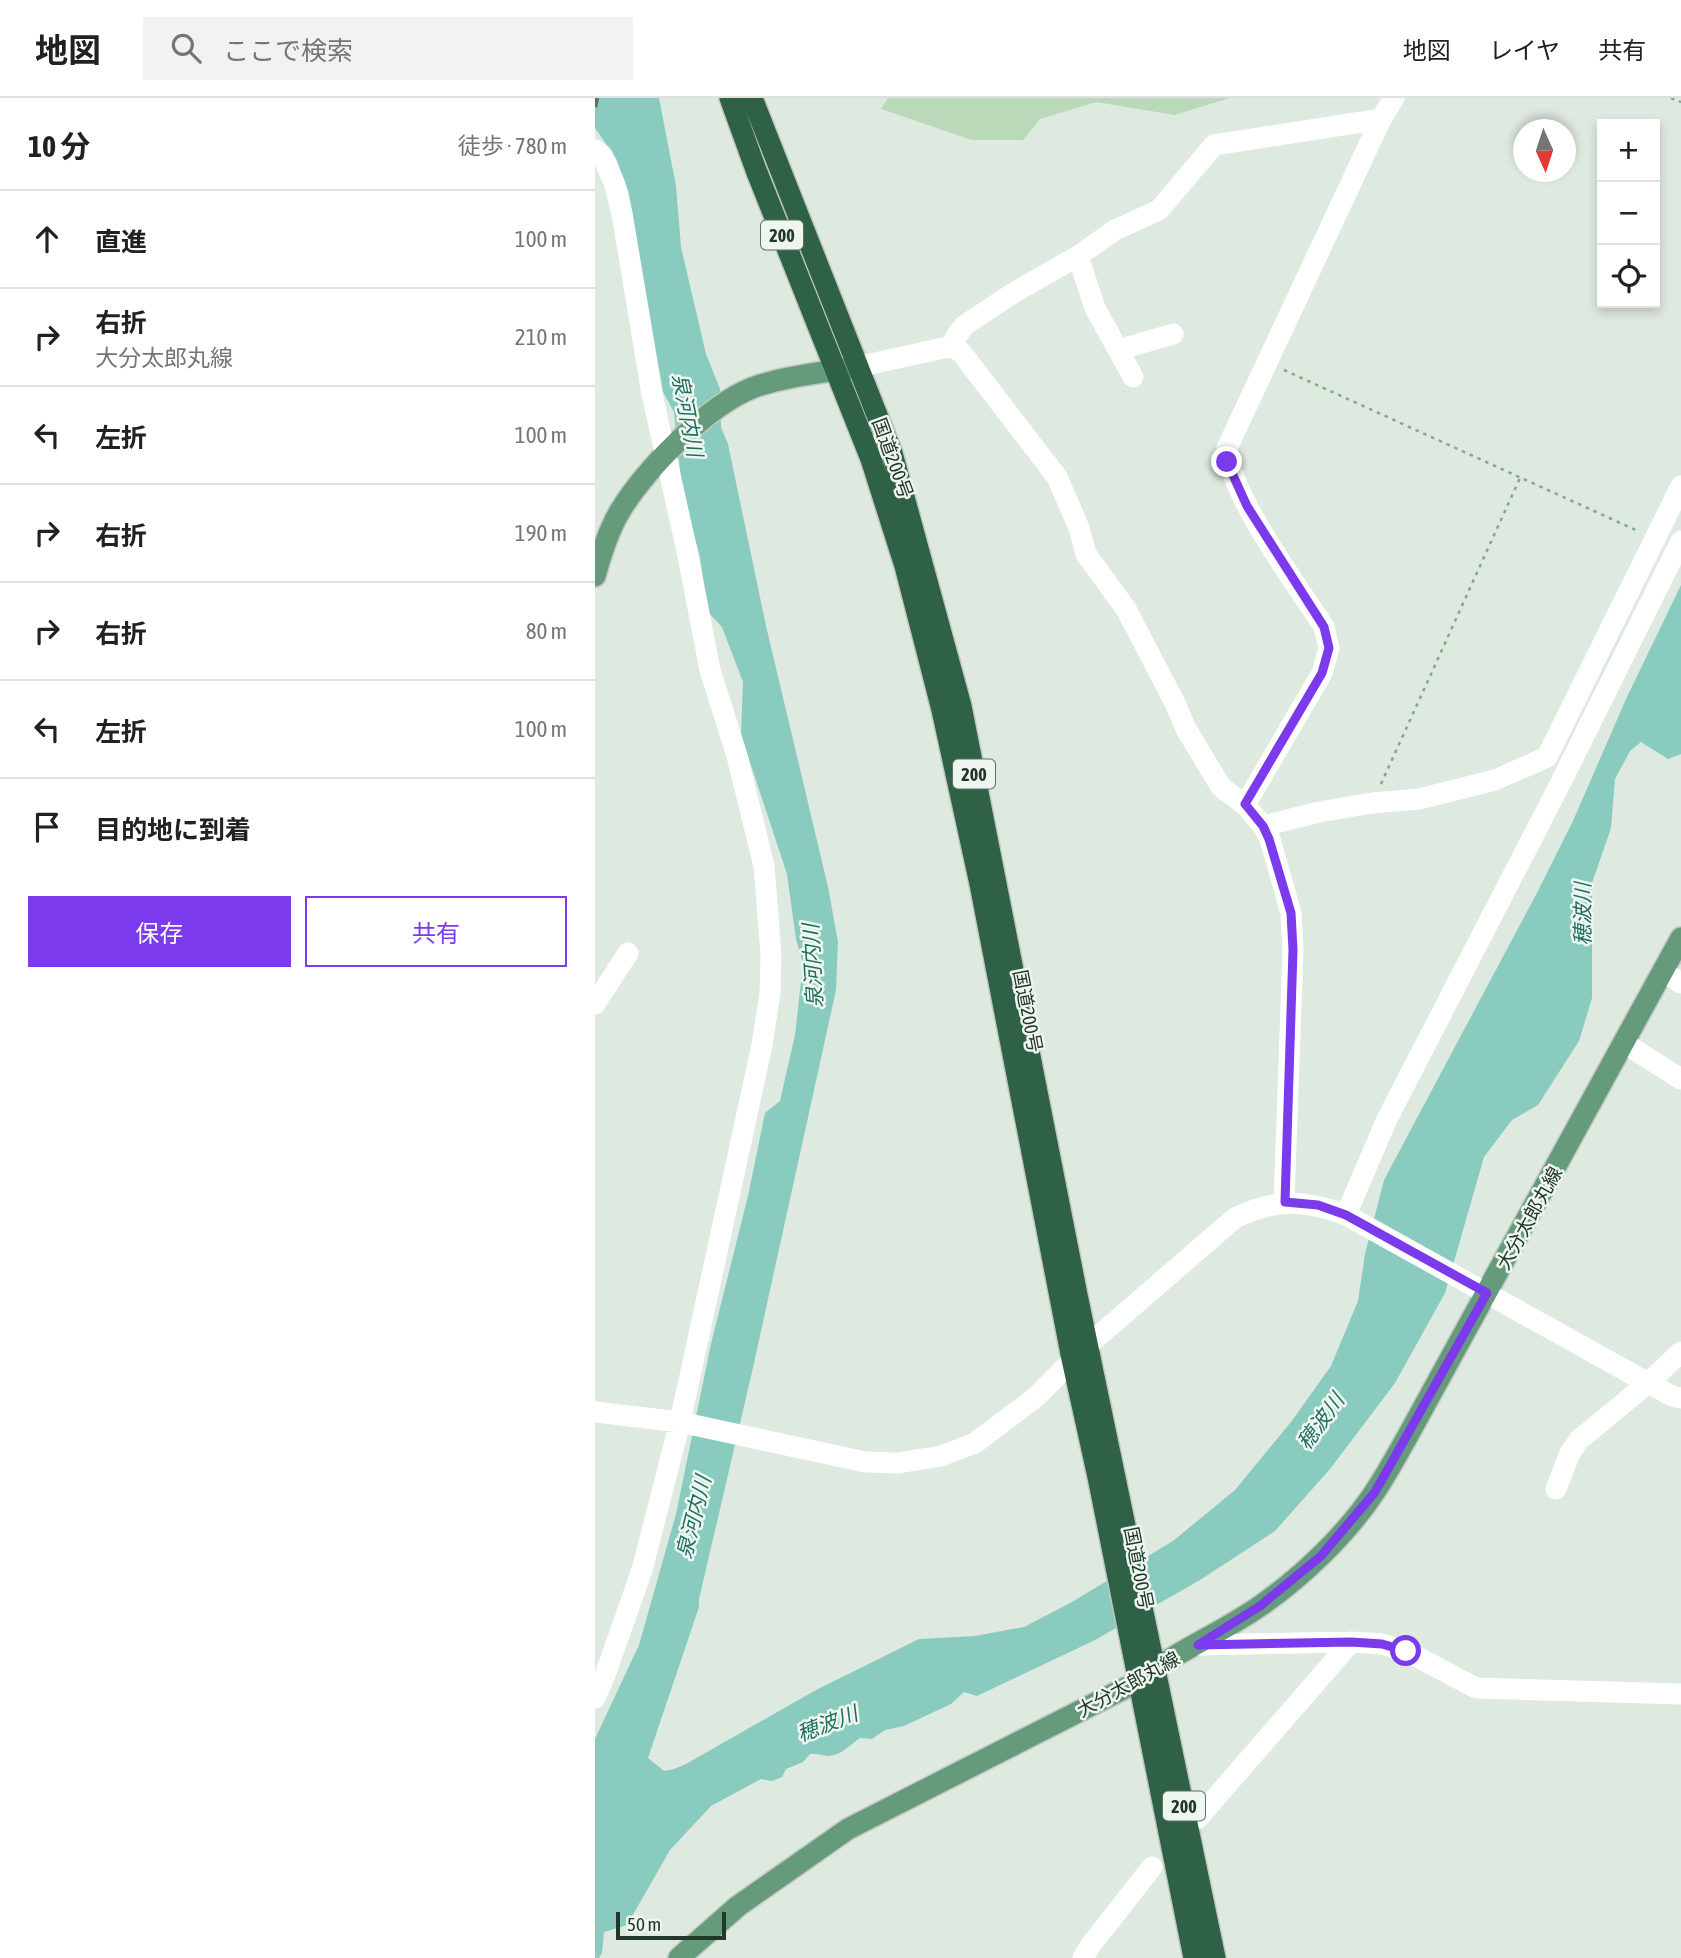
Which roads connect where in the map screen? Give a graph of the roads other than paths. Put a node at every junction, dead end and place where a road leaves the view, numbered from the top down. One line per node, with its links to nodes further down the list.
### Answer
1 (730, 98): 11 (highway, 国道200号 / 200)
2 (752, 98): 10 (highway, 国道200号 / 200)
3 (1394, 98): 4 (street)
4 (1381, 118): 6 (street); 17 (street)
5 (595, 150): 13 (street)
6 (1078, 256): 8 (street); 9 (street)
7 (1173, 334): 9 (street)
8 (953, 347): 10 (street); 17 (street)
9 (1118, 350): 12 (street)
10 (857, 367): 11 (main road); 28 (highway, 国道200号 / 200)
11 (835, 371): 13 (main road); 28 (highway, 国道200号 / 200)
12 (1133, 377)
13 (665, 452): 16 (main road); 33 (street)
14 (1681, 486): 18 (street)
15 (1681, 541): 26 (street)
16 (595, 576)
17 (1245, 804): 18 (street)
18 (1263, 826): 25 (street)
19 (1681, 938): 21 (main road, 大分太郎丸線)
20 (628, 953): 22 (street)
21 (1672, 977): 23 (main road, 大分太郎丸線)
22 (595, 1004)
23 (1624, 1043): 24 (street); 27 (main road, 大分太郎丸線)
24 (1681, 1079)
25 (1285, 1202): 26 (street); 28 (street)
26 (1346, 1215): 27 (street)
27 (1482, 1291): 30 (street); 36 (main road, 大分太郎丸線)
28 (1080, 1352): 33 (street); 37 (highway, 国道200号 / 200)
29 (1681, 1352): 30 (street)
30 (1648, 1383): 31 (street); 34 (street)
31 (1681, 1398)
32 (595, 1412): 33 (street)
33 (680, 1422): 39 (street)
34 (1556, 1489)
35 (1351, 1642): 36 (street); 38 (street); 40 (street)
36 (1198, 1645): 37 (main road, 大分太郎丸線)
37 (1144, 1666): 42 (main road, 大分太郎丸線); 44 (highway, 国道200号 / 200); 45 (highway, 国道200号 / 200)
38 (1681, 1694)
39 (595, 1698)
40 (1198, 1818)
41 (1152, 1867): 43 (street)
42 (679, 1958)
43 (1083, 1958)
44 (1194, 1958)
45 (1215, 1958)

